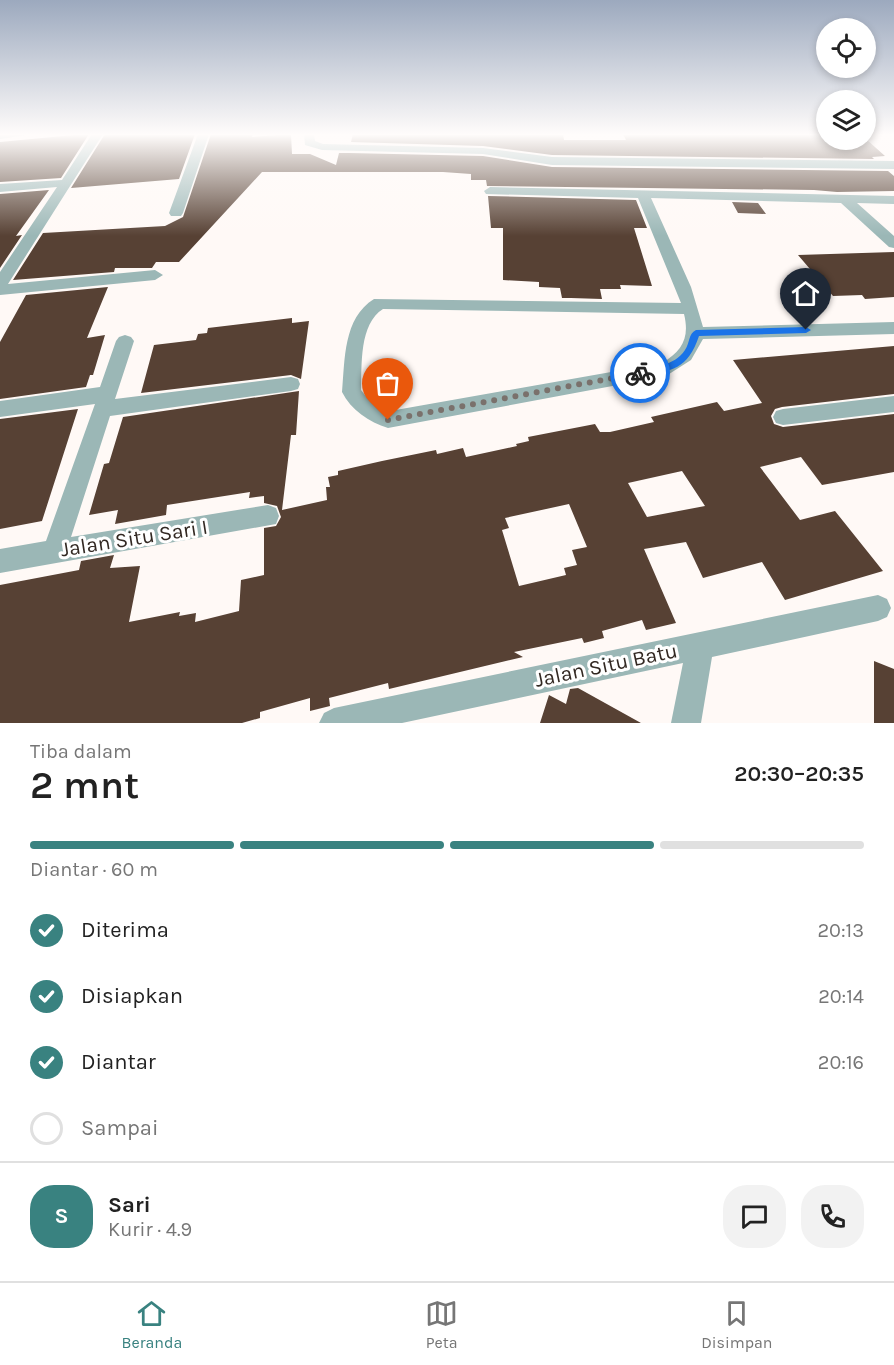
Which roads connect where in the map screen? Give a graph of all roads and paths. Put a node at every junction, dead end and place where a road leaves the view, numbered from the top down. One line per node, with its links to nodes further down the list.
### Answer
1 (76, 168): 3 (street)
2 (192, 168): 9 (street)
3 (66, 183): 4 (street); 12 (street)
4 (0, 188)
5 (490, 191): 6 (street)
6 (643, 195): 7 (street); 14 (street)
7 (845, 199): 8 (street); 10 (street)
8 (894, 200)
9 (176, 213)
10 (894, 244)
11 (154, 275): 13 (street)
12 (0, 284)
13 (0, 290)
14 (690, 309): 16 (street); 16 (street)
15 (894, 328): 16 (street)
16 (696, 333)
17 (126, 341): 19 (street)
18 (291, 384): 19 (street)
19 (105, 402): 21 (street); 24 (street)
20 (894, 404): 22 (street)
21 (0, 409)
22 (783, 417)
23 (268, 516): 24 (street, Jalan Situ Sari I)
24 (55, 551): 25 (street, Jalan Situ Sari I)
25 (0, 561)
26 (879, 608): 27 (street, Jalan Situ Batu)
27 (700, 646): 28 (street, Jalan Situ Batu); 29 (street)
28 (334, 723)
29 (686, 723)

